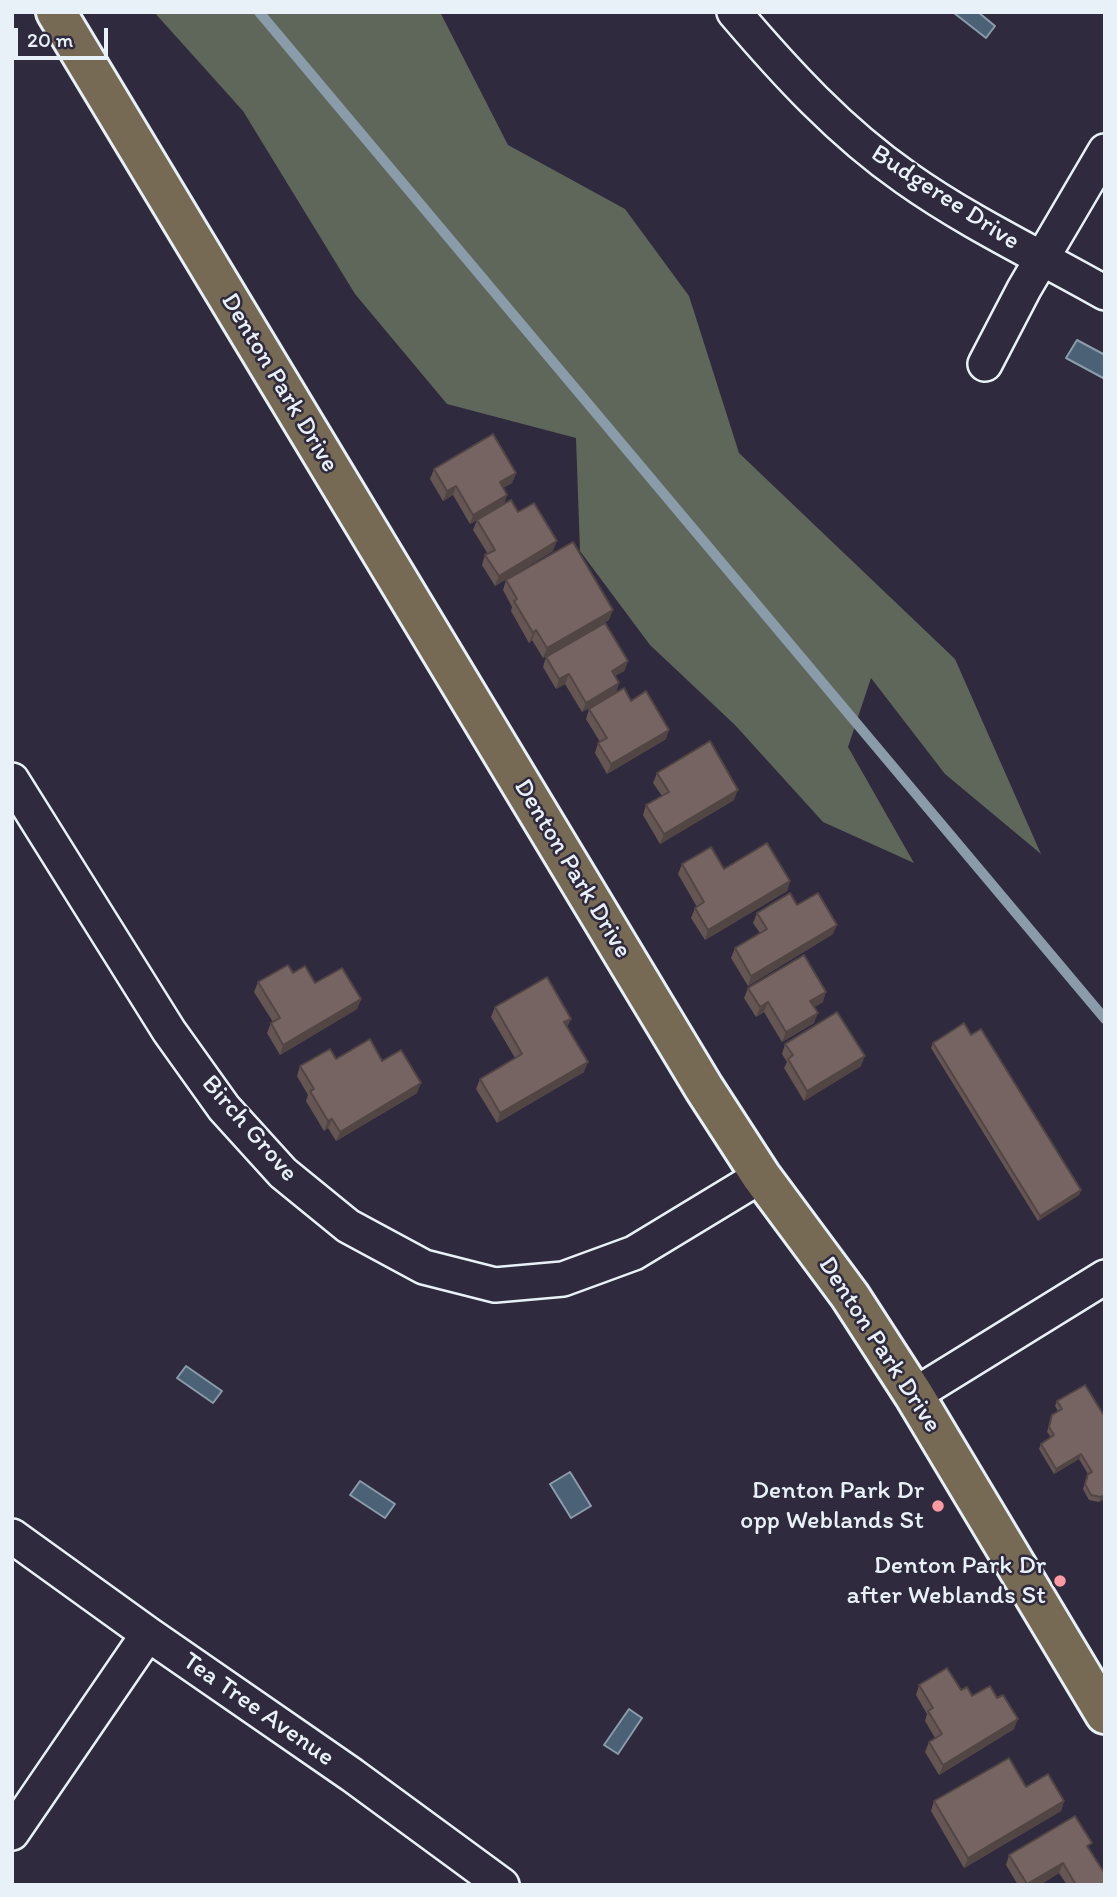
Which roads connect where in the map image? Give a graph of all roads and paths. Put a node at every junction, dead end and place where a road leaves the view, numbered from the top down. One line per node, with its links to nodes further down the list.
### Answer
1 (57, 12): 8 (main road, Denton Park Drive)
2 (734, 12): 4 (street, Budgeree Drive)
3 (1105, 151): 4 (street)
4 (1043, 259): 5 (street, Budgeree Drive); 6 (street, Budgeree Drive)
5 (1105, 293)
6 (985, 363)
7 (12, 780): 8 (street, Birch Grove)
8 (761, 1176): 10 (main road, Denton Park Drive)
9 (1105, 1277): 10 (street)
10 (914, 1395): 13 (main road, Denton Park Drive)
11 (12, 1536): 12 (street, Tea Tree Avenue)
12 (148, 1634): 14 (street); 15 (street, Tea Tree Avenue)
13 (1105, 1714)
14 (12, 1833)
15 (502, 1885)

